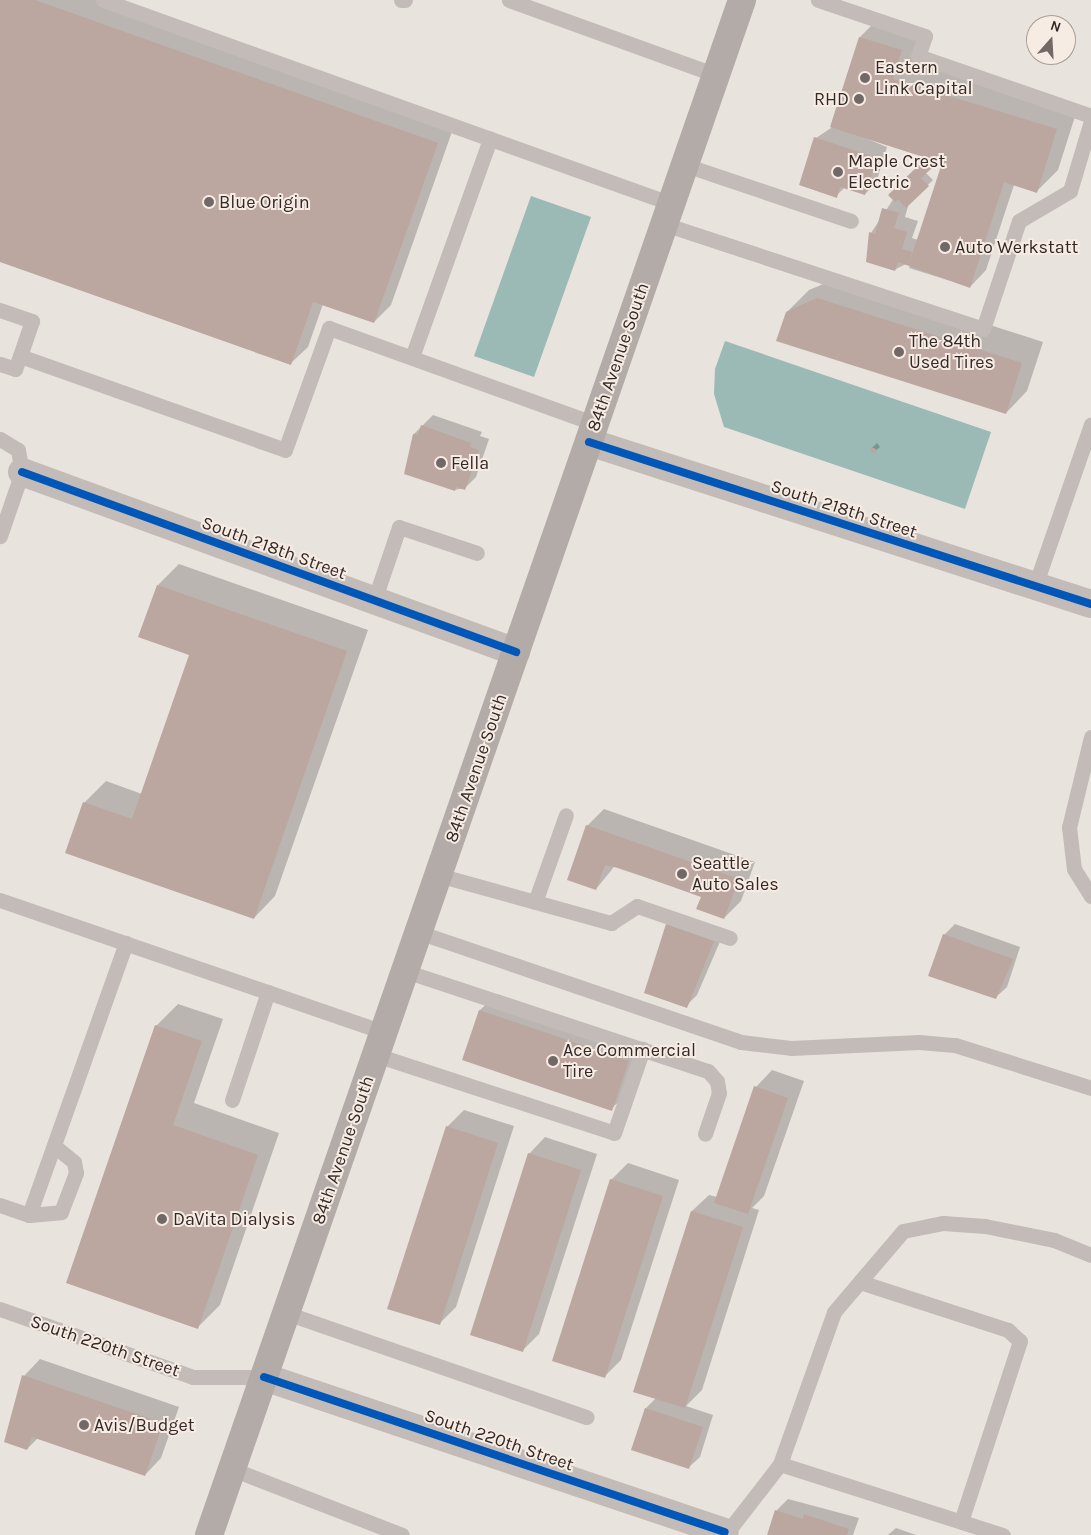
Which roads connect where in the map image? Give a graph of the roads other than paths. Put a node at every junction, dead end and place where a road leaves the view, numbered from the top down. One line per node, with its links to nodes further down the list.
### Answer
1 (103, 0): 10 (lane)
2 (401, 0): 3 (lane)
3 (405, 0)
4 (509, 0): 7 (lane)
5 (742, 0): 7 (main road, 84th Avenue South)
6 (818, 0): 8 (lane)
7 (716, 75): 11 (main road, 84th Avenue South)
8 (1091, 116)
9 (1091, 121): 12 (lane)
10 (490, 138): 12 (lane); 16 (lane)
11 (685, 164): 12 (main road, 84th Avenue South); 13 (lane)
12 (668, 214): 19 (main road, 84th Avenue South)
13 (851, 221)
14 (0, 310): 15 (lane)
15 (20, 356): 16 (lane); 17 (lane)
16 (412, 357): 19 (lane)
17 (0, 364)
18 (1091, 424): 24 (lane)
19 (592, 433): 24 (street, South 218th Street); 27 (main road, 84th Avenue South)
20 (0, 439): 21 (lane)
21 (22, 472): 22 (lane); 25 (street, South 218th Street)
22 (1, 532)
23 (477, 553): 25 (lane)
24 (1035, 586): 26 (street, South 218th Street)
25 (374, 601): 27 (street, South 218th Street)
26 (1091, 604)
27 (516, 652): 30 (main road, 84th Avenue South)
28 (1091, 736): 31 (lane)
29 (566, 815): 33 (lane)
30 (438, 875): 33 (lane); 34 (main road, 84th Avenue South)
31 (1091, 896)
32 (0, 900): 36 (lane)
33 (535, 902): 35 (lane)
34 (418, 932): 37 (main road, 84th Avenue South); 41 (lane)
35 (730, 938)
36 (126, 943): 38 (lane); 44 (lane)
37 (405, 970): 39 (main road, 84th Avenue South); 40 (lane)
38 (268, 992): 39 (lane); 42 (lane)
39 (380, 1043): 40 (lane); 50 (main road, 84th Avenue South)
40 (643, 1049): 43 (lane)
41 (1091, 1088)
42 (232, 1100)
43 (705, 1134)
44 (54, 1146): 46 (lane); 46 (lane)
45 (0, 1205): 46 (lane)
46 (29, 1215)
47 (1091, 1255): 48 (lane)
48 (860, 1282): 53 (lane); 55 (lane)
49 (0, 1309): 51 (lane, South 220th Street)
50 (286, 1313): 51 (main road, 84th Avenue South); 52 (lane)
51 (264, 1377): 54 (main road, 84th Avenue South); 57 (street, South 220th Street)
52 (587, 1417)
53 (780, 1464): 55 (lane); 57 (lane)
54 (232, 1469): 56 (lane); 58 (main road, 84th Avenue South)
55 (961, 1522): 60 (lane)
56 (371, 1530): 59 (lane)
57 (725, 1534)
58 (209, 1535)
59 (402, 1535)
60 (1003, 1535)

